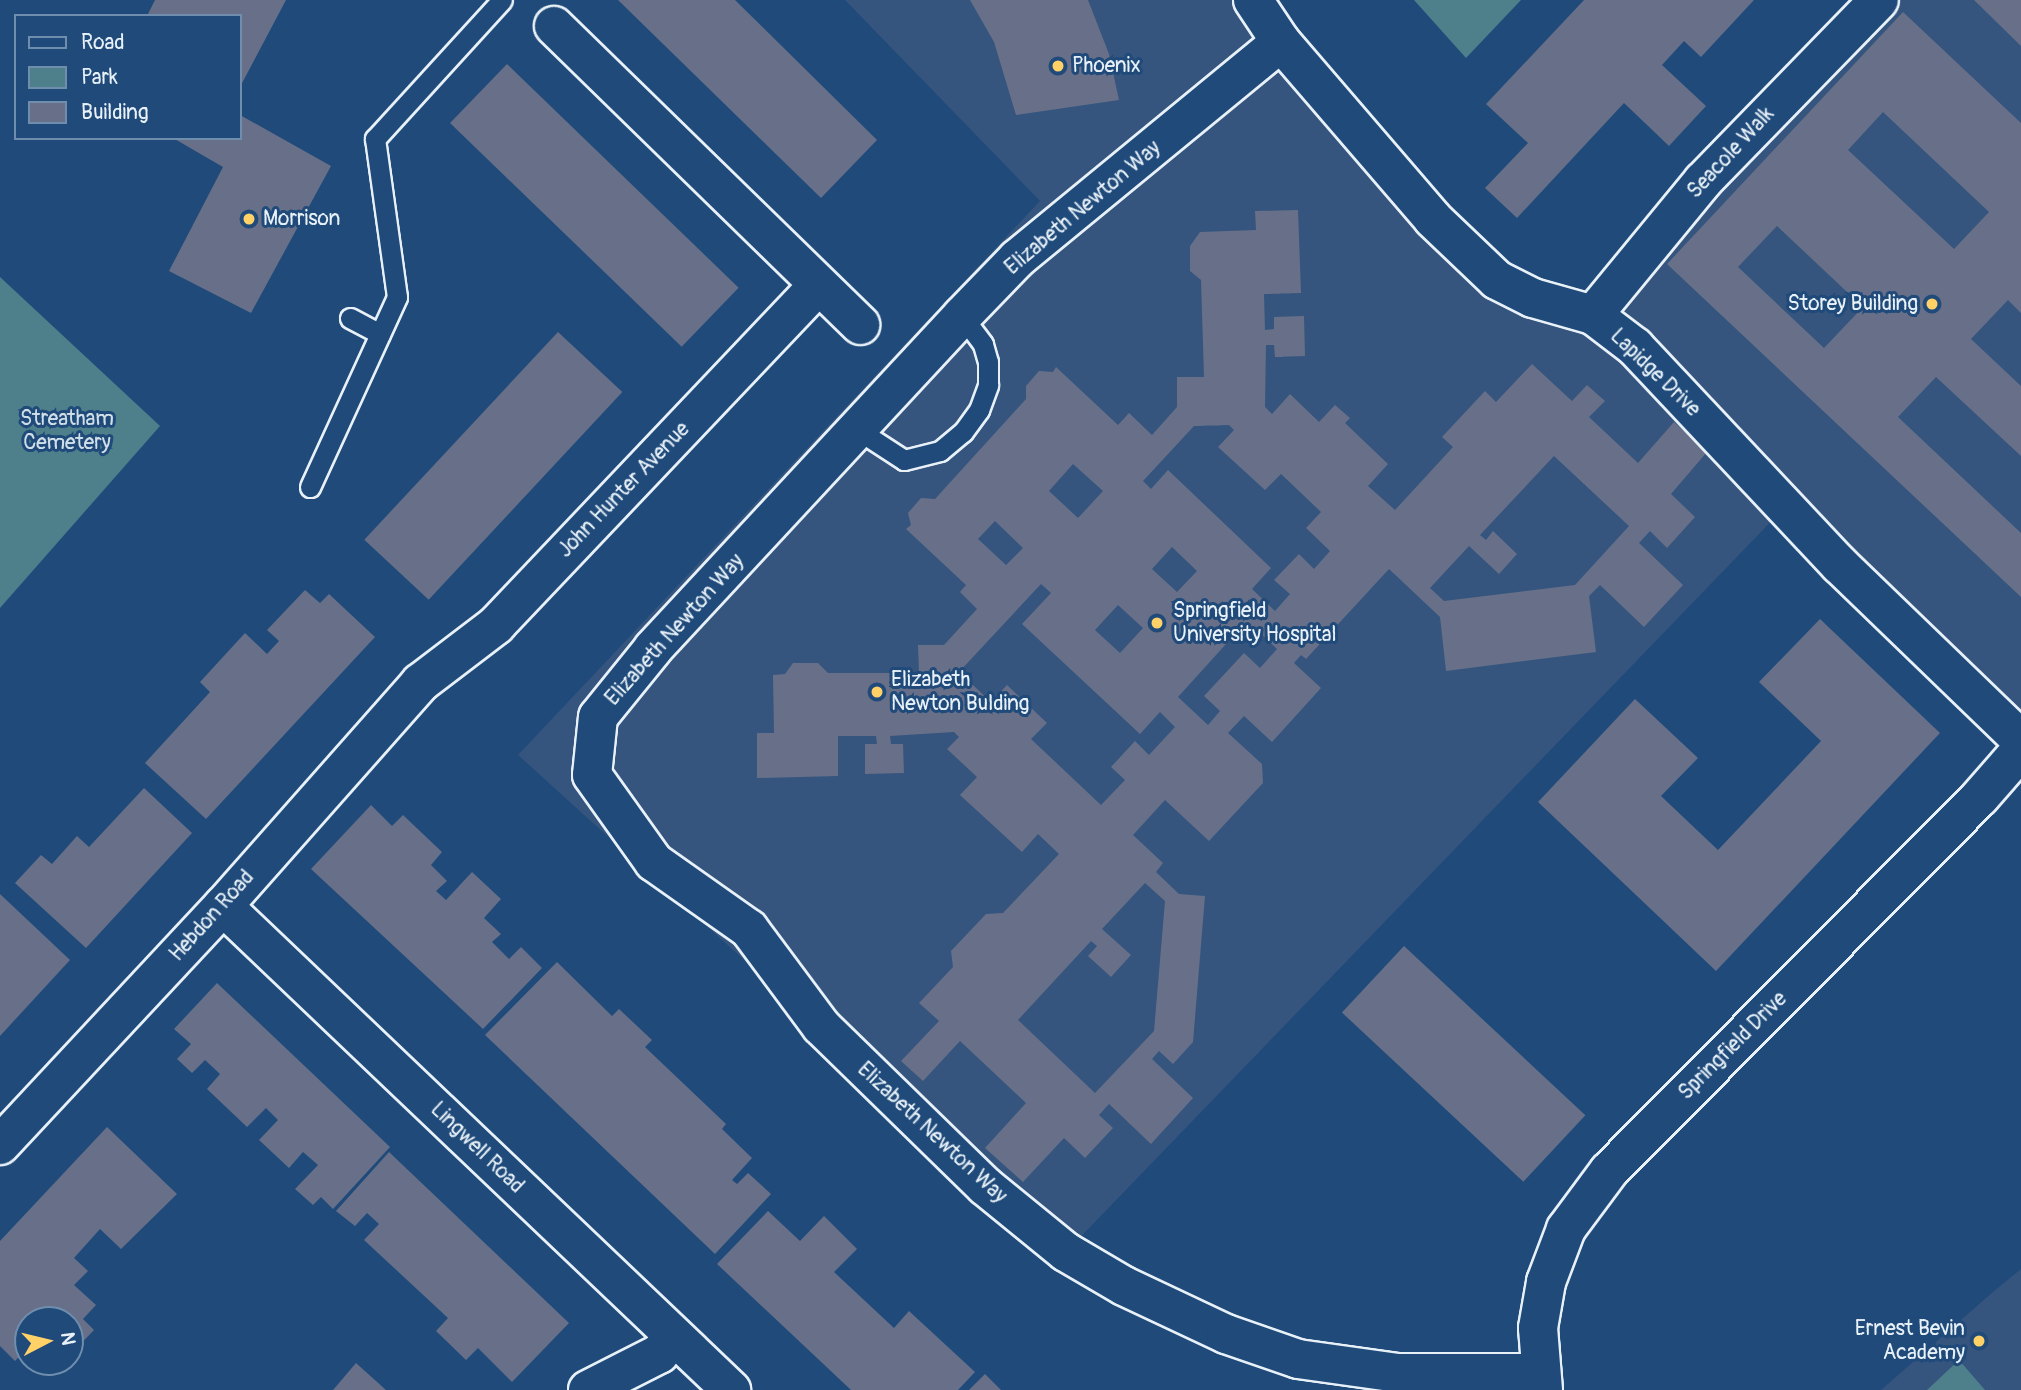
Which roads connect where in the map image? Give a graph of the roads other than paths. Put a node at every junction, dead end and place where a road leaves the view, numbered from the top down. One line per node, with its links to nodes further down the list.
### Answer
1 (502, 0): 11 (lane)
2 (1253, 0): 5 (street, Lapidge Drive)
3 (1878, 0): 7 (street, Seacole Walk)
4 (554, 26): 6 (street)
5 (1281, 41): 7 (street, Lapidge Drive); 8 (street, Elizabeth Newton Way)
6 (817, 287): 10 (street); 14 (street, John Hunter Avenue)
7 (1593, 315): 15 (street, Lapidge Drive)
8 (962, 316): 12 (street, Elizabeth Newton Way); 12 (lane)
9 (350, 318): 11 (lane)
10 (860, 325)
11 (380, 334): 13 (lane)
12 (858, 430): 20 (street, Elizabeth Newton Way)
13 (310, 487)
14 (420, 683): 17 (street, Hebdon Road)
15 (2021, 740)
16 (2021, 750): 20 (street, Springfield Drive)
17 (223, 906): 18 (street, Hebdon Road); 19 (street, Lingwell Road)
18 (0, 1145)
19 (674, 1337): 21 (street); 22 (street, Lingwell Road)
20 (1542, 1381)
21 (588, 1390)
22 (731, 1390)

